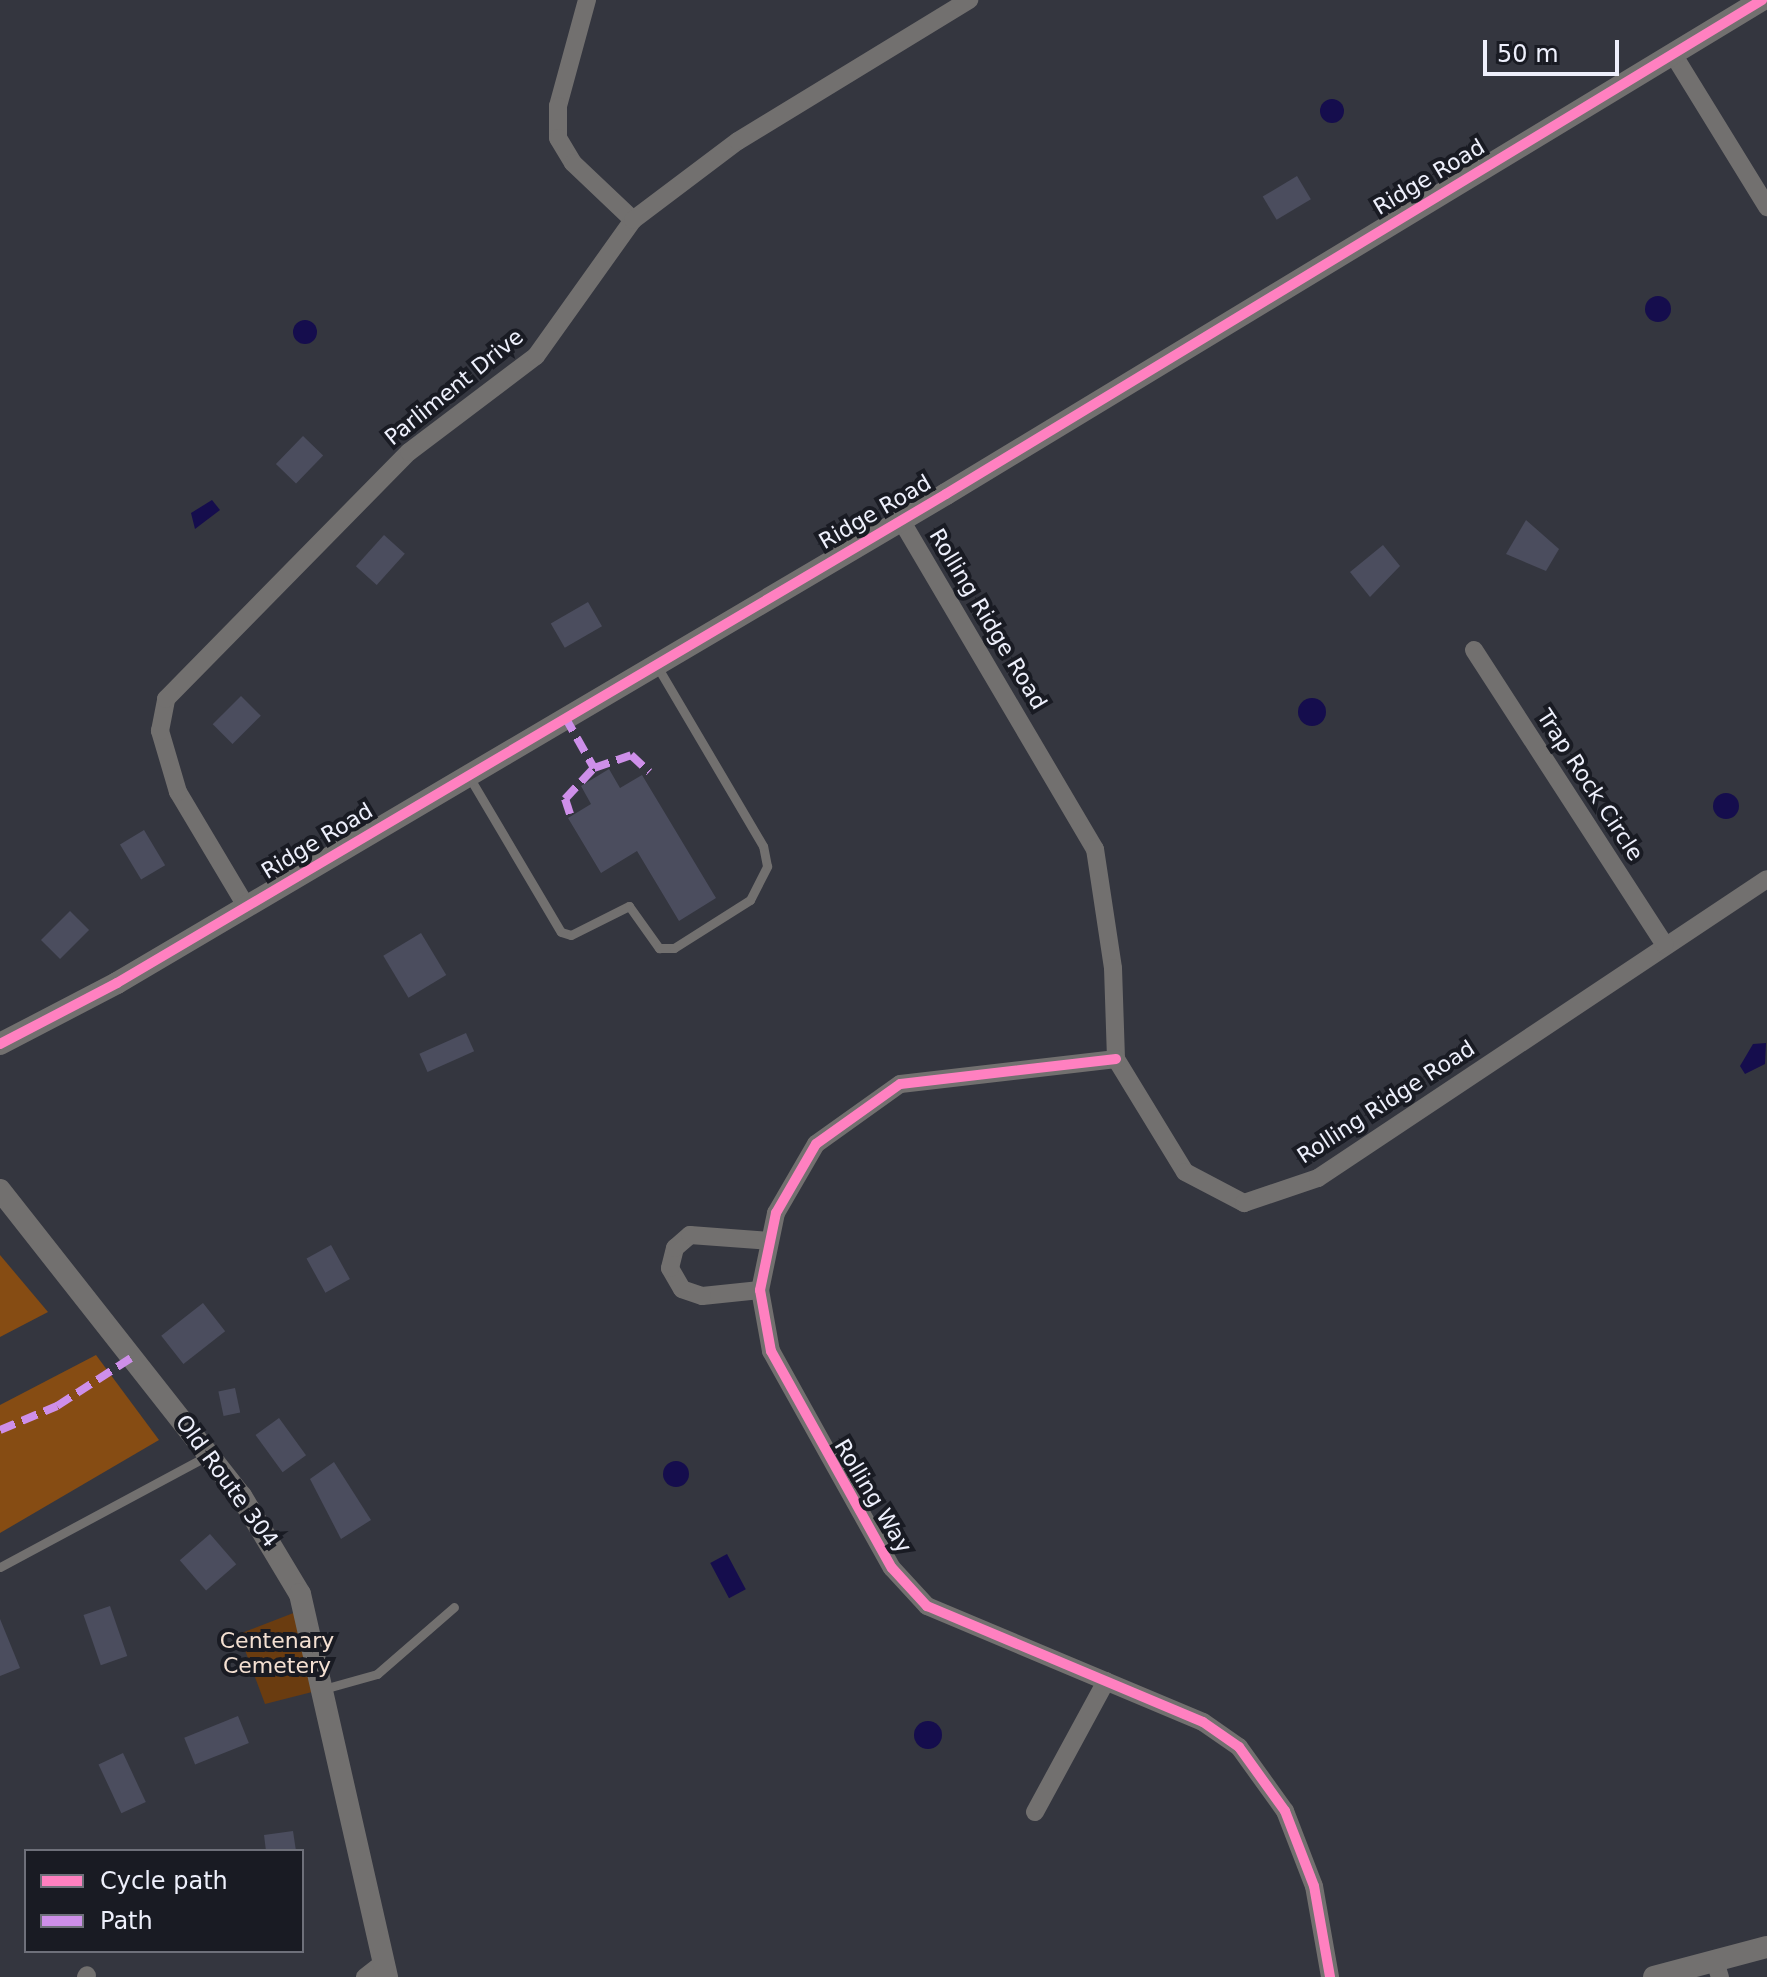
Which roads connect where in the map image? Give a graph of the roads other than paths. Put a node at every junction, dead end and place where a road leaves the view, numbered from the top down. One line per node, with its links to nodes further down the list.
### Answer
1 (587, 0): 6 (street)
2 (969, 0): 6 (street, Parliment Drive)
3 (1762, 0): 4 (street, Ridge Road)
4 (1673, 54): 5 (street); 7 (street, Ridge Road)
5 (1767, 207)
6 (633, 220): 12 (street, Parliment Drive)
7 (901, 520): 9 (street, Ridge Road); 15 (street, Rolling Ridge Road)
8 (1474, 650): 13 (street, Trap Rock Circle)
9 (656, 664): 10 (street, Ridge Road); 10 (lane)
10 (468, 775): 12 (street, Ridge Road)
11 (1767, 879): 13 (street, Rolling Ridge Road)
12 (246, 906): 14 (street, Ridge Road)
13 (1665, 945): 15 (street, Rolling Ridge Road)
14 (0, 1044)
15 (1116, 1059): 17 (street, Rolling Way)
16 (0, 1190): 19 (street, Old Route 304)
17 (770, 1241): 18 (street, Rolling Way); 18 (street)
18 (760, 1290): 22 (street, Rolling Way)
19 (209, 1455): 20 (lane); 23 (street, Old Route 304)
20 (0, 1567)
21 (454, 1607): 23 (lane)
22 (1106, 1681): 24 (street); 29 (street, Rolling Way)
23 (327, 1688): 27 (street, Old Route 304)
24 (1035, 1812)
25 (1767, 1947): 26 (street)
26 (1718, 1969): 30 (street)
27 (389, 1972): 28 (street)
28 (365, 1977)
29 (1330, 1977)
30 (1654, 1977)

